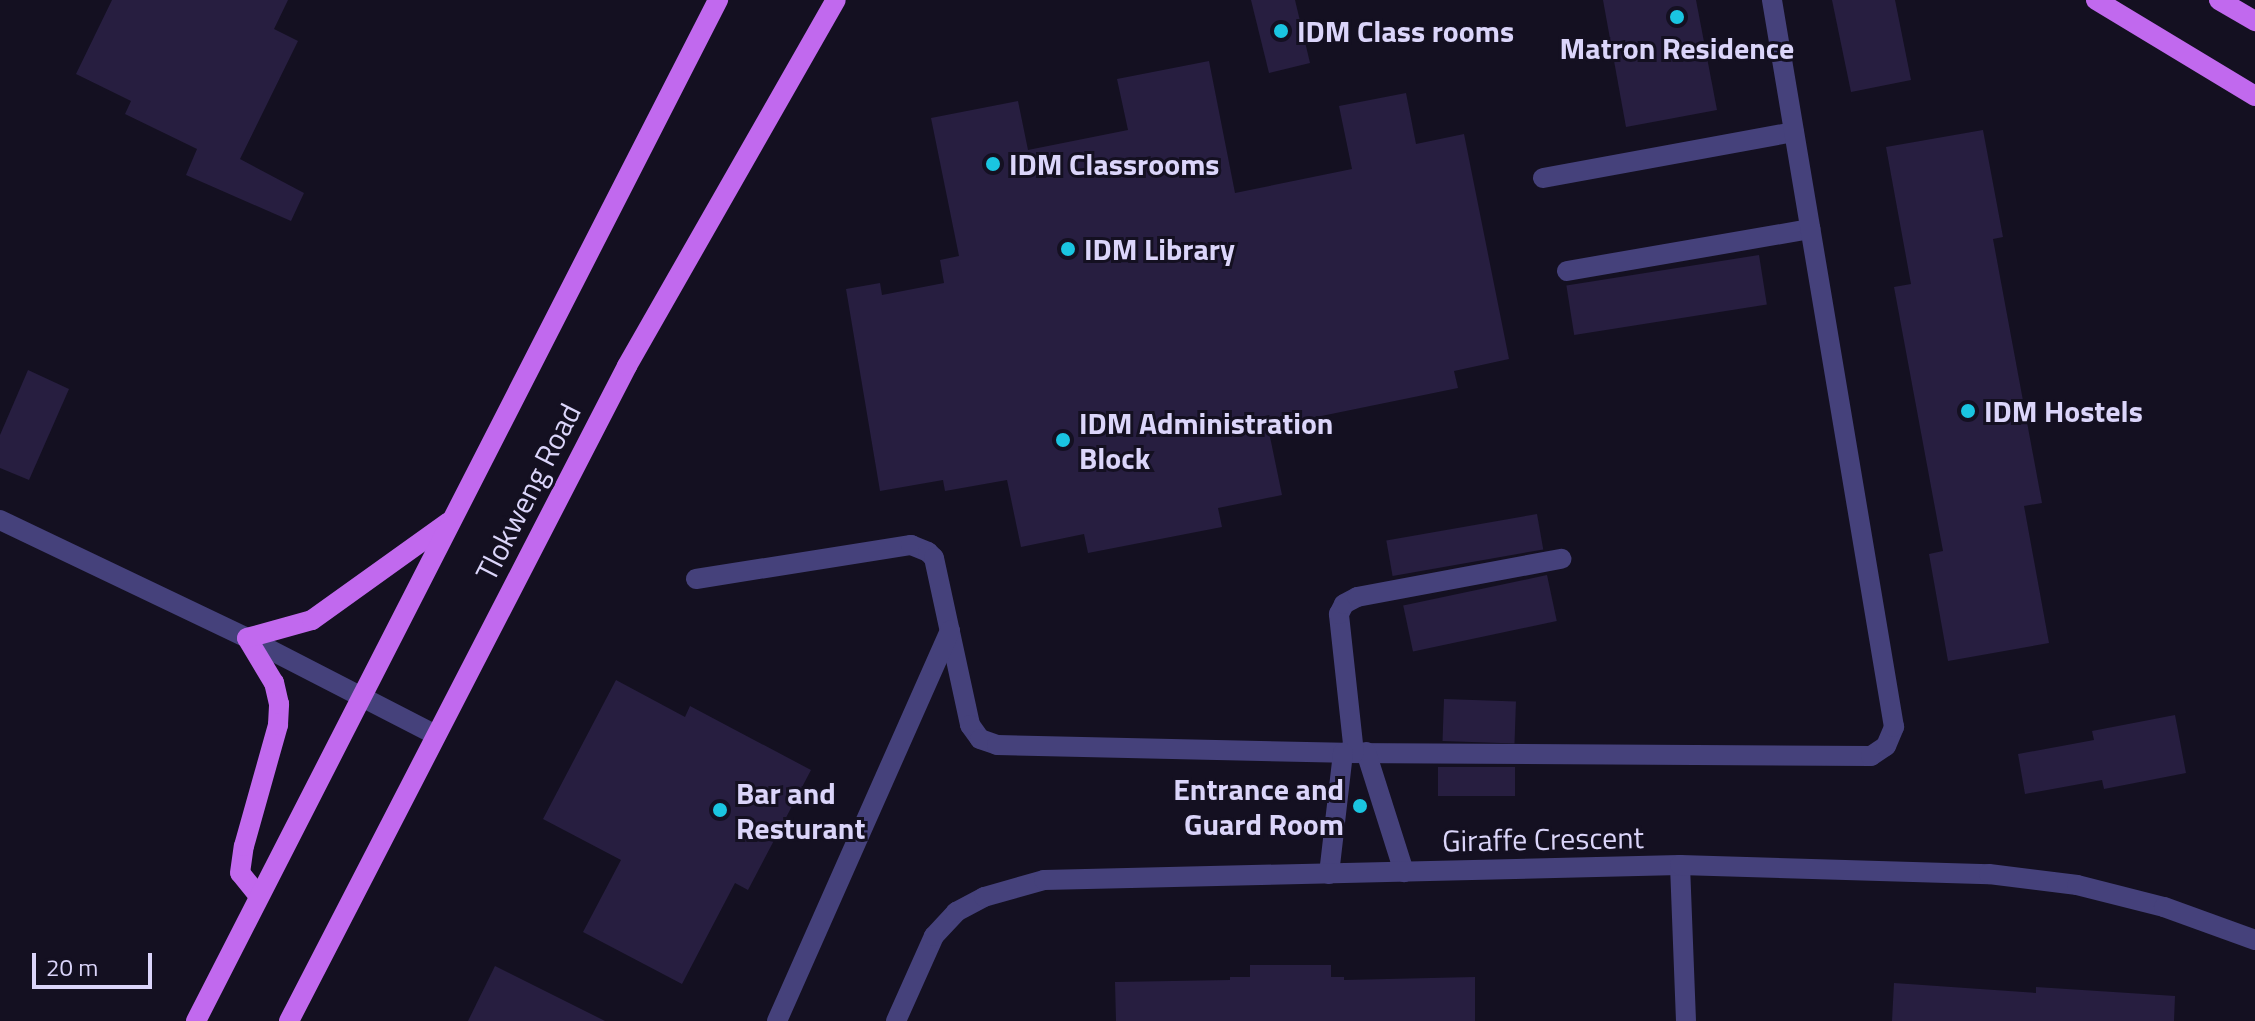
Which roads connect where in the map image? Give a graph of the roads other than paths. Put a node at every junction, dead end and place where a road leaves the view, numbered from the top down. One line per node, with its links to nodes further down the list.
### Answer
1 (718, 0): 13 (main road, Tlokweng Road)
2 (836, 0): 19 (main road, Tlokweng Road)
3 (1772, 0): 8 (street)
4 (2096, 0): 7 (main road)
5 (2219, 0): 6 (main road)
6 (2255, 21)
7 (2255, 96)
8 (1794, 132): 9 (street); 10 (street)
9 (1543, 178)
10 (1810, 229): 11 (street); 20 (street)
11 (1567, 271)
12 (0, 520): 17 (street)
13 (450, 521): 17 (main road); 18 (main road, Tlokweng Road)
14 (1561, 559): 20 (street)
15 (696, 579): 16 (street)
16 (950, 631): 20 (street); 28 (street)
17 (247, 638): 18 (street); 24 (main road)
18 (361, 696): 19 (street); 24 (main road, Tlokweng Road)
19 (436, 735): 27 (main road, Tlokweng Road)
20 (1354, 752): 22 (street); 23 (street)
21 (1680, 865): 22 (street, Giraffe Crescent); 25 (street, Giraffe Crescent); 30 (street)
22 (1404, 872): 23 (street, Giraffe Crescent)
23 (1329, 874): 29 (street, Giraffe Crescent)
24 (258, 895): 26 (main road, Tlokweng Road)
25 (2255, 940)
26 (196, 1021)
27 (289, 1021)
28 (777, 1021)
29 (896, 1021)
30 (1686, 1021)

